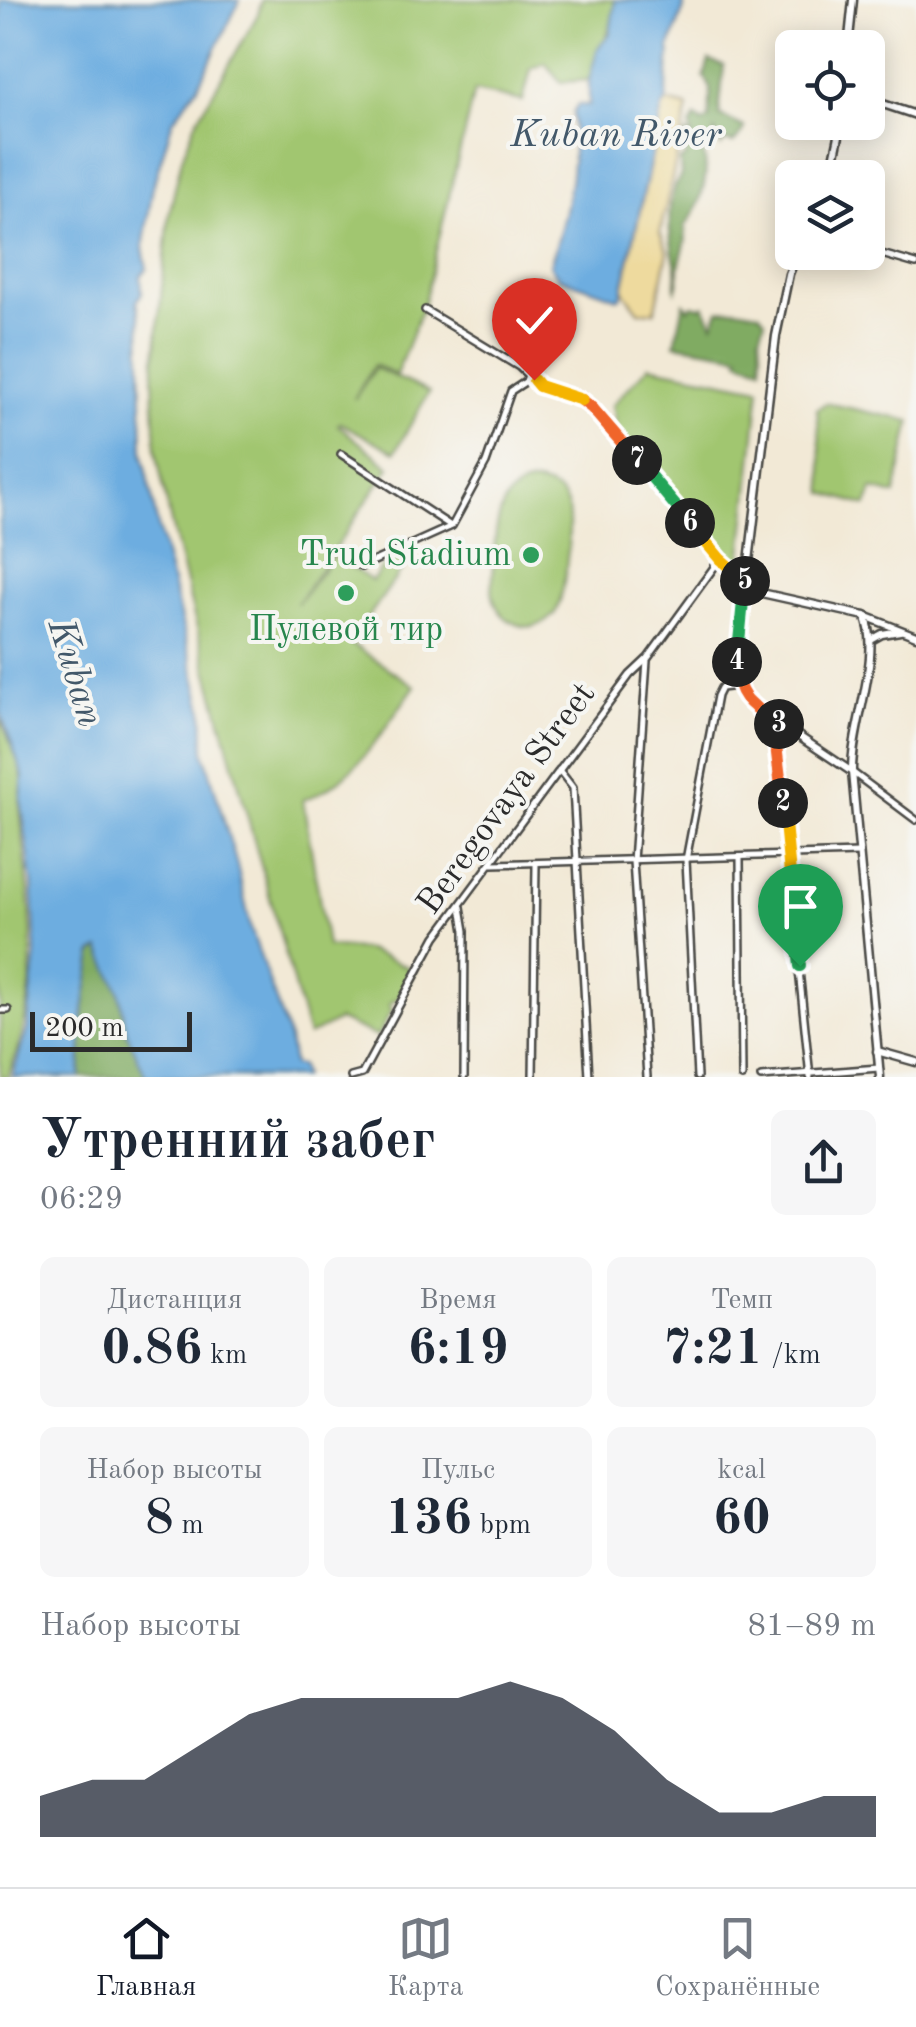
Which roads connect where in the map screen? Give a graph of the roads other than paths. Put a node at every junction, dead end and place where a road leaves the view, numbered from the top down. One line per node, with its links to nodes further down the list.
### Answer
1 (852, 0): 2 (main road)
2 (850, 30)
3 (885, 104): 4 (main road)
4 (916, 115)
5 (885, 255): 6 (street)
6 (916, 264)
7 (792, 270): 14 (main road)
8 (425, 310): 9 (street)
9 (531, 378): 11 (street); 13 (street)
10 (341, 454): 11 (street)
11 (452, 526): 12 (street)
12 (342, 554)
13 (720, 559): 14 (street); 19 (street, Beregovaya Street)
14 (746, 583): 15 (main road); 20 (main road)
15 (865, 616): 16 (main road); 18 (main road)
16 (900, 632): 17 (main road); 18 (main road)
17 (916, 636)
18 (873, 639): 22 (main road)
19 (648, 658): 24 (street, Beregovaya Street); 31 (street)
20 (737, 686): 21 (main road); 30 (street)
21 (780, 725): 23 (main road); 28 (street)
22 (852, 751): 23 (main road); 25 (main road)
23 (827, 757): 25 (main road)
24 (559, 770): 32 (street); 33 (street, Beregovaya Street)
25 (852, 772): 26 (street); 27 (main road)
26 (916, 820)
27 (860, 853): 28 (street); 36 (main road)
28 (789, 857): 29 (street); 39 (street)
29 (740, 858): 30 (street); 47 (street)
30 (686, 860): 31 (street); 46 (street)
31 (633, 861): 32 (street); 45 (street)
32 (577, 863): 34 (street); 44 (street)
33 (492, 864): 34 (street); 35 (street, Beregovaya Street)
34 (536, 864): 43 (street)
35 (460, 906): 40 (street, Beregovaya Street); 42 (street)
36 (877, 1052): 37 (main road); 38 (main road)
37 (916, 1062)
38 (880, 1072): 39 (street)
39 (810, 1075): 48 (street)
40 (363, 1076): 41 (street, Beregovaya Street)
41 (351, 1077)
42 (464, 1077)
43 (532, 1077)
44 (589, 1077)
45 (647, 1077)
46 (697, 1077)
47 (742, 1077)
48 (761, 1077)

